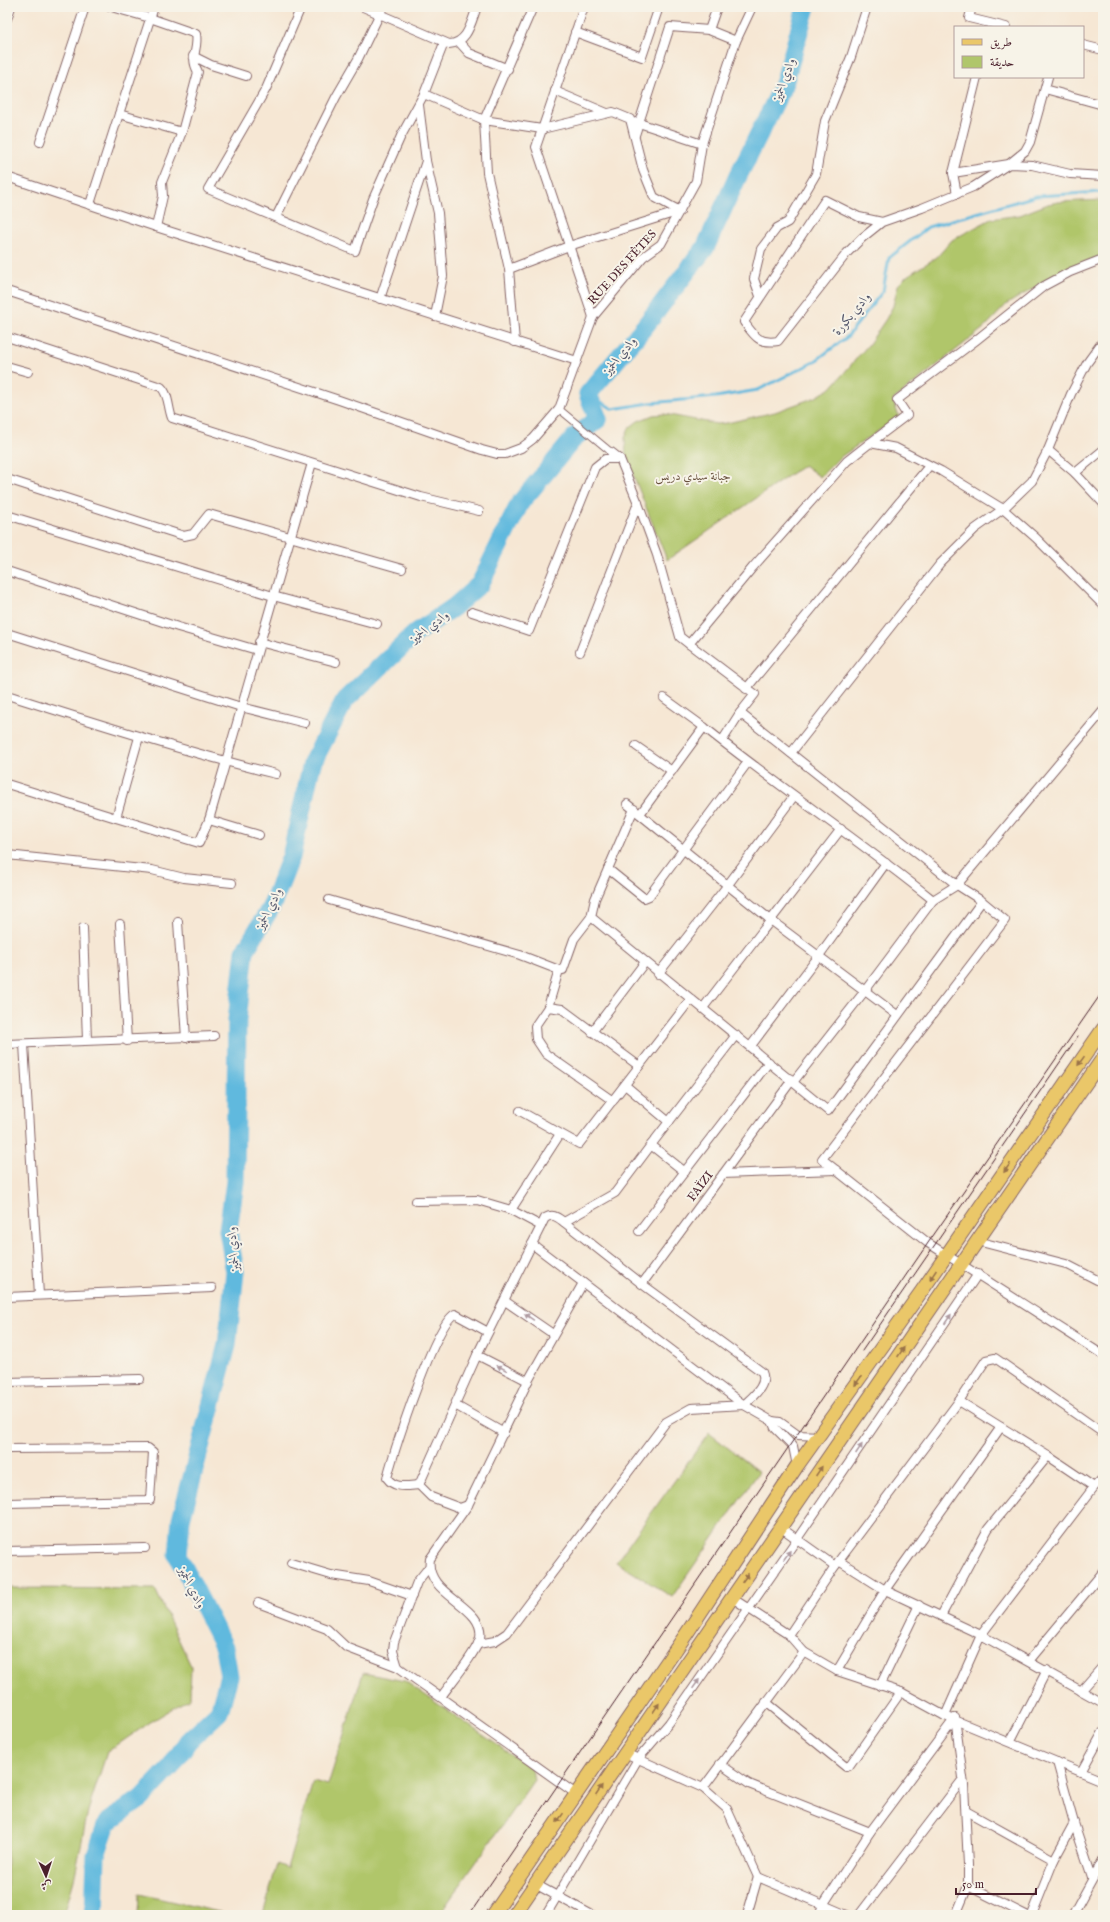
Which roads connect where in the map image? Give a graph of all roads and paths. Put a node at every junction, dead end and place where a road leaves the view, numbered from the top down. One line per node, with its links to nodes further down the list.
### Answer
1 (11, 7): 17 (street)
2 (85, 7): 44 (street)
3 (111, 7): 16 (street)
4 (154, 7): 16 (street)
5 (301, 7): 54 (street)
6 (363, 7): 15 (street)
7 (477, 7): 22 (street)
8 (533, 7): 27 (street)
9 (584, 7): 20 (street)
10 (659, 7): 20 (street)
11 (717, 7): 19 (street)
12 (752, 7): 21 (street, RUE DES FÊTES)
13 (867, 7): 61 (street)
14 (972, 7): 18 (street)
15 (382, 10): 23 (street); 54 (street)
16 (150, 18): 26 (street); 36 (street)
17 (7, 19)
18 (989, 25)
19 (708, 30): 21 (street); 40 (street)
20 (575, 32): 32 (street)
21 (736, 41): 45 (street, RUE DES FÊTES)
22 (459, 42): 23 (street); 27 (street)
23 (444, 43): 33 (street)
24 (1084, 45): 25 (street)
25 (1103, 50)
26 (193, 56): 28 (street); 42 (street)
27 (508, 69): 39 (street)
28 (246, 76)
29 (977, 78): 48 (street)
30 (1048, 78): 31 (street)
31 (1045, 89): 35 (street); 47 (street)
32 (555, 92): 37 (street); 41 (street)
33 (424, 94): 34 (street); 39 (street)
34 (419, 105): 46 (street); 54 (street)
35 (1103, 105)
36 (119, 114): 42 (street); 52 (street)
37 (608, 114): 38 (street); 41 (street)
38 (630, 119): 40 (street); 43 (street)
39 (484, 120): 41 (street); 59 (street)
40 (640, 124): 43 (street); 45 (street)
41 (542, 129): 57 (street)
42 (182, 132): 56 (street)
43 (635, 135): 53 (street)
44 (40, 142)
45 (702, 144): 53 (street, RUE DES FÊTES)
46 (426, 160): 62 (street); 63 (street)
47 (1009, 164): 48 (street); 49 (street); 51 (street)
48 (953, 173): 51 (street)
49 (1103, 176)
50 (7, 177): 52 (street)
51 (957, 194): 55 (street)
52 (90, 204): 56 (street)
53 (680, 211): 57 (street); 64 (street, RUE DES FÊTES)
54 (276, 217)
55 (882, 222): 61 (street); 61 (street)
56 (156, 227): 62 (street)
57 (569, 246): 59 (street); 64 (street)
58 (1103, 259): 72 (street)
59 (509, 269): 67 (street)
60 (7, 291): 71 (street, RUE DES FÊTES)
61 (760, 296)
62 (380, 299): 63 (street)
63 (435, 316): 67 (street)
64 (593, 317): 68 (street, RUE DES FÊTES)
65 (7, 337): 77 (street)
66 (1103, 341): 73 (street)
67 (515, 342): 68 (street)
68 (577, 361): 71 (street, RUE DES FÊTES)
69 (7, 366): 70 (street)
70 (28, 372)
71 (559, 409): 75 (street)
72 (870, 444): 78 (street); 94 (street)
73 (1048, 450): 79 (street); 83 (street)
74 (1103, 450): 79 (street)
75 (611, 452): 76 (street)
76 (620, 459): 81 (street); 91 (street)
77 (312, 463): 84 (street); 86 (street)
78 (929, 466): 83 (street); 98 (street)
79 (1075, 473): 82 (street)
80 (7, 479): 86 (street)
81 (638, 503): 94 (street); 96 (street)
82 (1103, 503)
83 (1003, 509): 90 (street); 109 (street)
84 (479, 511)
85 (7, 515): 89 (street)
86 (290, 537): 87 (street); 89 (street)
87 (402, 569)
88 (7, 571): 95 (street)
89 (273, 596): 92 (street); 95 (street)
90 (1103, 606)
91 (472, 612)
92 (377, 624)
93 (7, 633): 101 (street)
94 (689, 644): 98 (street)
95 (258, 646): 97 (street); 101 (street)
96 (580, 652)
97 (336, 662)
98 (746, 689): 103 (street)
99 (7, 695): 106 (street)
100 (664, 698): 105 (street)
101 (241, 707): 104 (street); 110 (street)
102 (1103, 711): 126 (street)
103 (740, 713): 107 (street); 109 (street)
104 (306, 724)
105 (704, 727): 107 (street); 112 (street)
106 (139, 737): 110 (street); 117 (street)
107 (722, 741): 111 (street)
108 (636, 746): 112 (street)
109 (791, 753): 126 (street)
110 (225, 762): 113 (street); 118 (street)
111 (748, 762): 115 (street); 121 (street)
112 (672, 771): 116 (street)
113 (276, 774)
114 (7, 784): 117 (street)
115 (794, 796): 119 (street); 127 (street)
116 (634, 809): 121 (street); 124 (street)
117 (116, 818): 118 (street)
118 (209, 820): 120 (street)
119 (841, 830): 123 (street); 132 (street)
120 (259, 835)
121 (683, 850): 124 (street); 127 (street)
122 (7, 855): 125 (street)
123 (886, 862): 129 (street); 136 (street)
124 (608, 869): 131 (street)
125 (232, 883)
126 (957, 885): 129 (street); 130 (street)
127 (727, 886): 132 (street); 139 (street)
128 (329, 900): 138 (street)
129 (934, 900): 140 (street)
130 (982, 901): 144 (street); 165 (street)
131 (591, 917): 137 (street); 138 (street)
132 (772, 921): 136 (street); 143 (street)
133 (178, 922): 149 (street)
134 (120, 924): 151 (street)
135 (83, 928): 150 (street)
136 (818, 957): 140 (street); 154 (street)
137 (645, 962): 139 (street); 146 (street)
138 (559, 970): 142 (street)
139 (658, 974): 141 (street)
140 (864, 992): 144 (street); 158 (street)
141 (691, 999): 143 (street); 157 (street)
142 (548, 1007): 146 (street); 160 (street)
143 (703, 1008): 147 (street)
144 (897, 1015): 158 (street)
145 (1103, 1029): 175 (main road, one-way to 175)
146 (592, 1032): 157 (street)
147 (736, 1035): 154 (street); 162 (street)
148 (214, 1036): 149 (street)
149 (186, 1038): 151 (street)
150 (87, 1040): 151 (street); 153 (street)
151 (127, 1041)
152 (7, 1044): 153 (street)
153 (24, 1044): 182 (street)
154 (750, 1047): 156 (street); 158 (street)
155 (1103, 1058): 173 (main road)
156 (769, 1062): 158 (street); 166 (street)
157 (640, 1066): 159 (street)
158 (792, 1080): 167 (street)
159 (625, 1085): 160 (street); 162 (street)
160 (613, 1101): 163 (street)
161 (520, 1110): 163 (street)
162 (669, 1122): 164 (street)
163 (560, 1134): 169 (street)
164 (651, 1145): 166 (street); 170 (street)
165 (836, 1170): 167 (street, FAÏZI); 175 (street)
166 (685, 1172): 172 (street)
167 (723, 1174): 180 (street, FAÏZI)
168 (416, 1201): 169 (street)
169 (511, 1210): 171 (street)
170 (564, 1222): 171 (street); 180 (street)
171 (541, 1226): 174 (street)
172 (639, 1231)
173 (977, 1241): 176 (main road); 179 (street)
174 (532, 1244): 178 (street); 184 (street)
175 (947, 1254): 176 (street); 202 (main road, one-way to 202)
176 (962, 1263): 177 (street); 212 (main road, one-way to 176)
177 (978, 1274): 188 (street); 213 (street, one-way to 177)
178 (583, 1283): 186 (street); 192 (street)
179 (1103, 1283)
180 (642, 1284): 195 (street)
181 (212, 1288): 182 (street)
182 (39, 1295): 183 (street)
183 (7, 1297)
184 (505, 1301): 185 (street); 186 (street, one-way to 184)
185 (488, 1332): 187 (street); 208 (street)
186 (553, 1334): 190 (street)
187 (477, 1355): 190 (street, one-way to 187); 194 (street)
188 (1103, 1355)
189 (140, 1380): 191 (street)
190 (528, 1381): 199 (street)
191 (7, 1382)
192 (733, 1397): 195 (street); 196 (street)
193 (960, 1401): 198 (street); 200 (street); 217 (street)
194 (455, 1405): 199 (street); 208 (street)
195 (744, 1405): 196 (street); 197 (street)
196 (724, 1407): 229 (street)
197 (772, 1420): 201 (street); 203 (street)
198 (1001, 1427): 205 (street); 220 (street)
199 (504, 1433): 211 (street)
200 (1103, 1433)
201 (795, 1434): 202 (street); 203 (street)
202 (820, 1436): 206 (main road)
203 (789, 1441): 206 (street)
204 (7, 1449): 210 (street)
205 (1048, 1456): 209 (street); 226 (street)
206 (798, 1466): 244 (main road)
207 (1103, 1478): 209 (street)
208 (419, 1485): 211 (street)
209 (1094, 1487): 228 (street)
210 (7, 1503)
211 (468, 1505): 218 (street)
212 (780, 1527): 213 (street); 222 (main road, one-way to 212)
213 (797, 1539): 217 (street); 225 (street, one-way to 213)
214 (144, 1548): 215 (street)
215 (7, 1551)
216 (291, 1564): 221 (street)
217 (837, 1564): 220 (street); 227 (street)
218 (429, 1567): 221 (street); 229 (street)
219 (1103, 1572): 231 (street)
220 (885, 1590): 224 (street); 234 (street)
221 (412, 1596): 233 (street)
222 (732, 1598): 225 (street); 246 (main road, one-way to 222)
223 (258, 1603): 233 (street)
224 (919, 1605): 226 (street); 236 (street)
225 (748, 1610): 227 (street); 250 (street, one-way to 225)
226 (941, 1616): 228 (street)
227 (788, 1635): 230 (street)
228 (981, 1635): 231 (street); 242 (street)
229 (478, 1644): 239 (street)
230 (804, 1652): 234 (street); 240 (street)
231 (1029, 1661): 235 (street)
232 (1103, 1666): 237 (street)
233 (398, 1667): 239 (street)
234 (837, 1670): 236 (street)
235 (1046, 1670): 237 (street); 247 (street)
236 (880, 1686): 238 (street)
237 (1081, 1691): 241 (street)
238 (902, 1692): 240 (street); 242 (street)
239 (441, 1697): 257 (street)
240 (766, 1702): 252 (street)
241 (1103, 1703)
242 (945, 1716): 243 (street)
243 (955, 1718): 247 (street); 254 (street); 260 (street)
244 (620, 1731): 246 (main road); 248 (main road)
245 (1103, 1732): 253 (street)
246 (634, 1740): 249 (main road)
247 (1010, 1742): 251 (street)
248 (606, 1752): 249 (main road); 257 (main road)
249 (622, 1756): 250 (street); 265 (main road, one-way to 249)
250 (638, 1759): 256 (street); 267 (street)
251 (1057, 1762): 253 (street); 259 (street)
252 (720, 1764): 256 (street); 260 (street)
253 (1081, 1772): 255 (street)
254 (963, 1779): 258 (street); 276 (street)
255 (1103, 1781)
256 (703, 1788): 263 (street)
257 (576, 1794): 269 (main road, one-way to 269)
258 (966, 1811): 261 (street); 266 (street)
259 (1074, 1823): 261 (street); 264 (street)
260 (870, 1832): 268 (street)
261 (1054, 1860): 279 (street)
262 (1103, 1860): 264 (street)
263 (758, 1877): 268 (street); 273 (street)
264 (1092, 1877): 280 (street)
265 (535, 1884): 267 (street); 270 (main road)
266 (968, 1886): 277 (street); 278 (street)
267 (557, 1895): 271 (street); 272 (street)
268 (823, 1905): 274 (street); 275 (street)
269 (493, 1915)
270 (514, 1915)
271 (546, 1915)
272 (592, 1915)
273 (748, 1915)
274 (819, 1915)
275 (847, 1915)
276 (859, 1915)
277 (956, 1915)
278 (1026, 1915)
279 (1032, 1915)
280 (1072, 1915)

